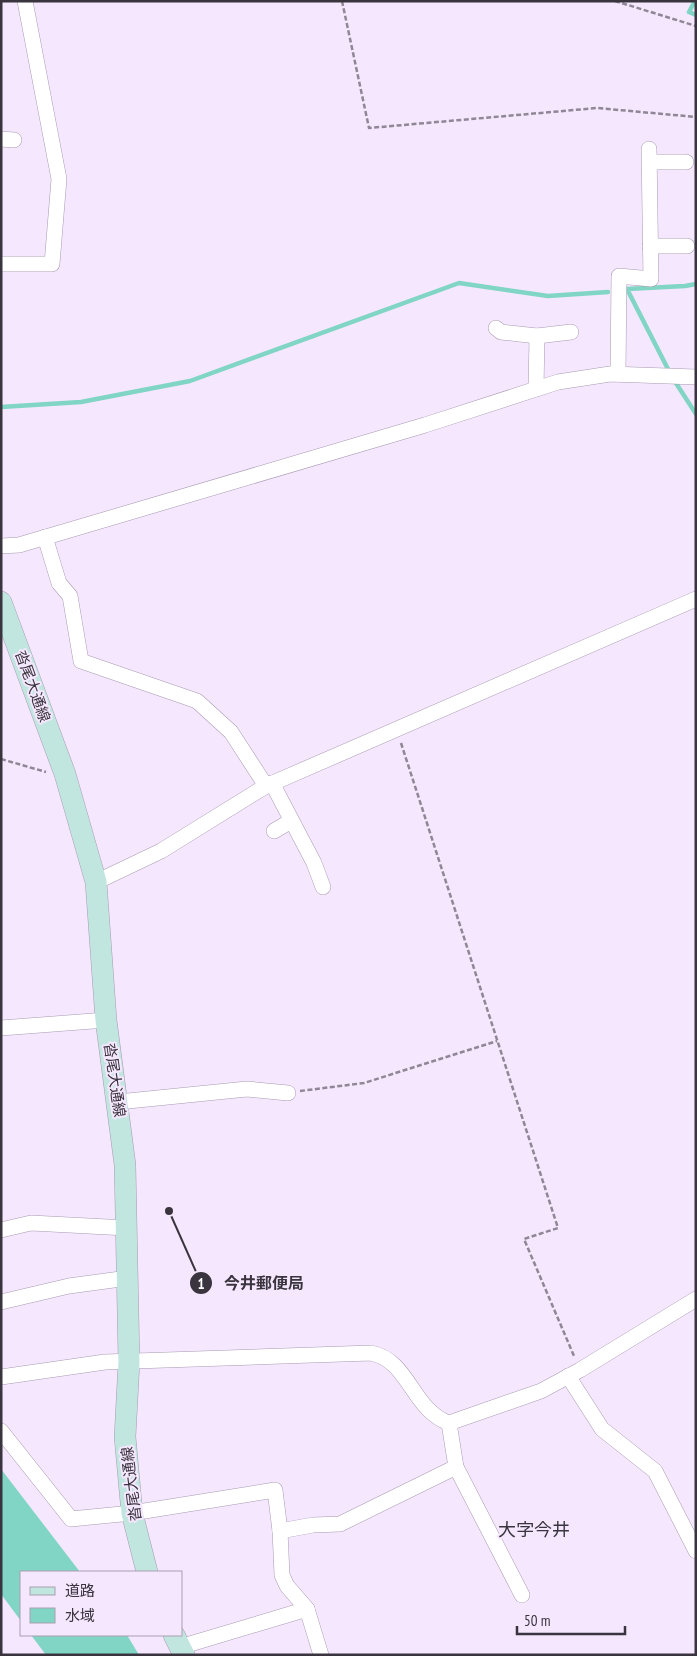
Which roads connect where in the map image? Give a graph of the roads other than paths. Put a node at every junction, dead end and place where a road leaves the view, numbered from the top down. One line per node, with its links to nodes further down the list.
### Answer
1 (25, 1): 5 (street)
2 (686, 162): 3 (street)
3 (650, 246): 4 (street); 9 (street)
4 (687, 246)
5 (1, 264)
6 (496, 328): 8 (street)
7 (571, 332): 8 (street)
8 (537, 336): 11 (street)
9 (618, 374): 10 (street); 11 (street)
10 (696, 377)
11 (536, 389): 12 (street)
12 (45, 537): 13 (street); 16 (street)
13 (1, 546)
14 (696, 599): 16 (street)
15 (1, 602): 19 (main road, 沓尾大通線)
16 (269, 785): 17 (street); 19 (street)
17 (291, 821): 18 (street); 20 (street)
18 (274, 831)
19 (96, 882): 21 (main road, 沓尾大通線)
20 (323, 887)
21 (106, 1020): 22 (street); 24 (main road, 沓尾大通線)
22 (1, 1028)
23 (288, 1093): 24 (street)
24 (118, 1102): 25 (main road, 沓尾大通線)
25 (127, 1228): 26 (street); 27 (main road, 沓尾大通線)
26 (1, 1230)
27 (128, 1278): 29 (street); 30 (main road, 沓尾大通線)
28 (696, 1300): 31 (street)
29 (1, 1302)
30 (129, 1362): 32 (street); 33 (street); 36 (main road, 沓尾大通線)
31 (574, 1373): 33 (street); 38 (street)
32 (1, 1376)
33 (449, 1423): 35 (street)
34 (1, 1431): 36 (street)
35 (456, 1467): 37 (street); 40 (street)
36 (132, 1513): 37 (street); 39 (main road, 沓尾大通線)
37 (280, 1531): 41 (street)
38 (696, 1552)
39 (147, 1571)
40 (522, 1595)
41 (307, 1609): 42 (street); 43 (street)
42 (179, 1646)
43 (321, 1655)

